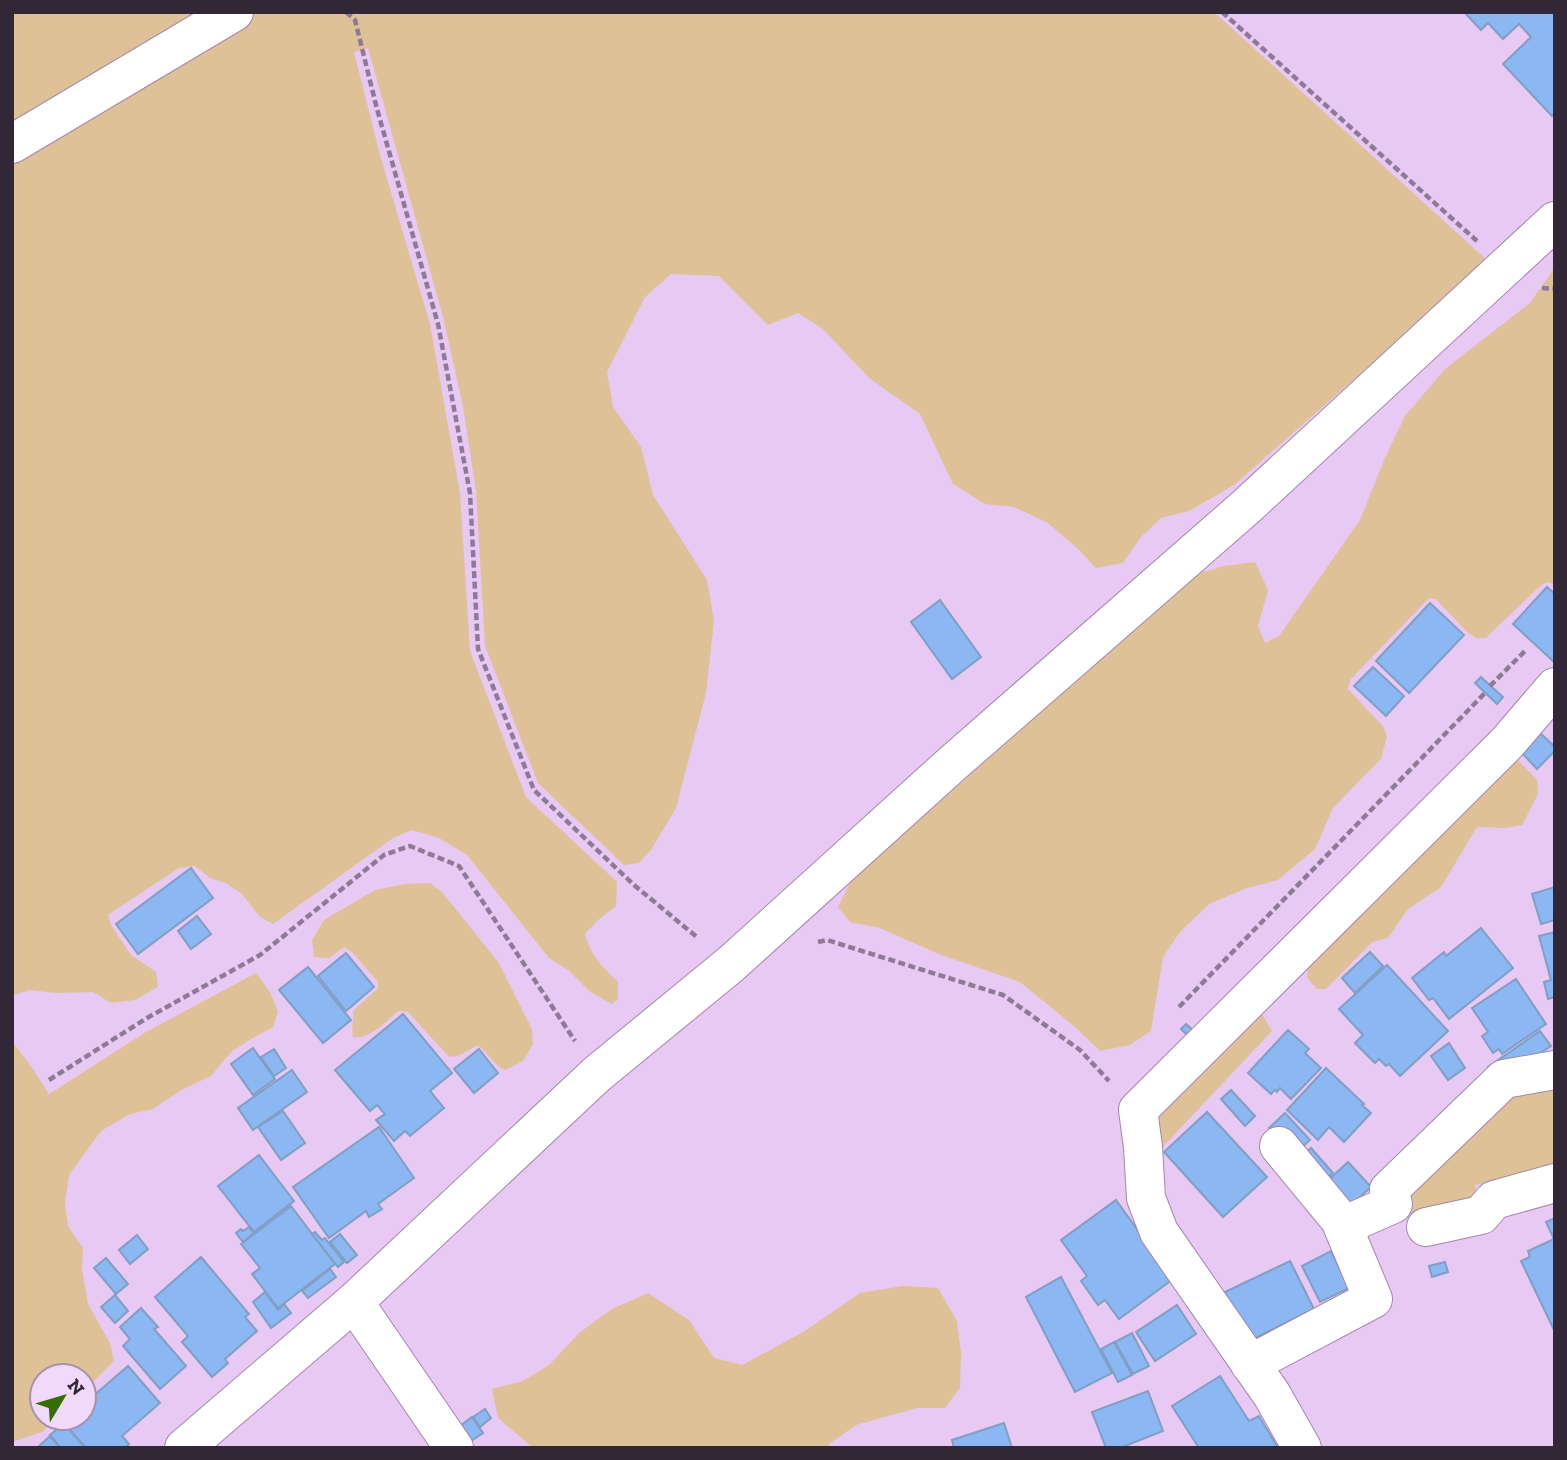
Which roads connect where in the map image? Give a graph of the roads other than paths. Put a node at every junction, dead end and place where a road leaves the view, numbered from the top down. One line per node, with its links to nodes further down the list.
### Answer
1 (234, 12): 2 (street)
2 (12, 144)
3 (1555, 221): 10 (street)
4 (1555, 687): 11 (street)
5 (1555, 1070): 8 (street)
6 (1279, 1146): 8 (street)
7 (1555, 1183): 9 (street)
8 (1343, 1226): 11 (street)
9 (1426, 1227)
10 (354, 1302): 12 (street); 13 (street)
11 (1250, 1364): 14 (street)
12 (184, 1448)
13 (454, 1448)
14 (1302, 1448)

